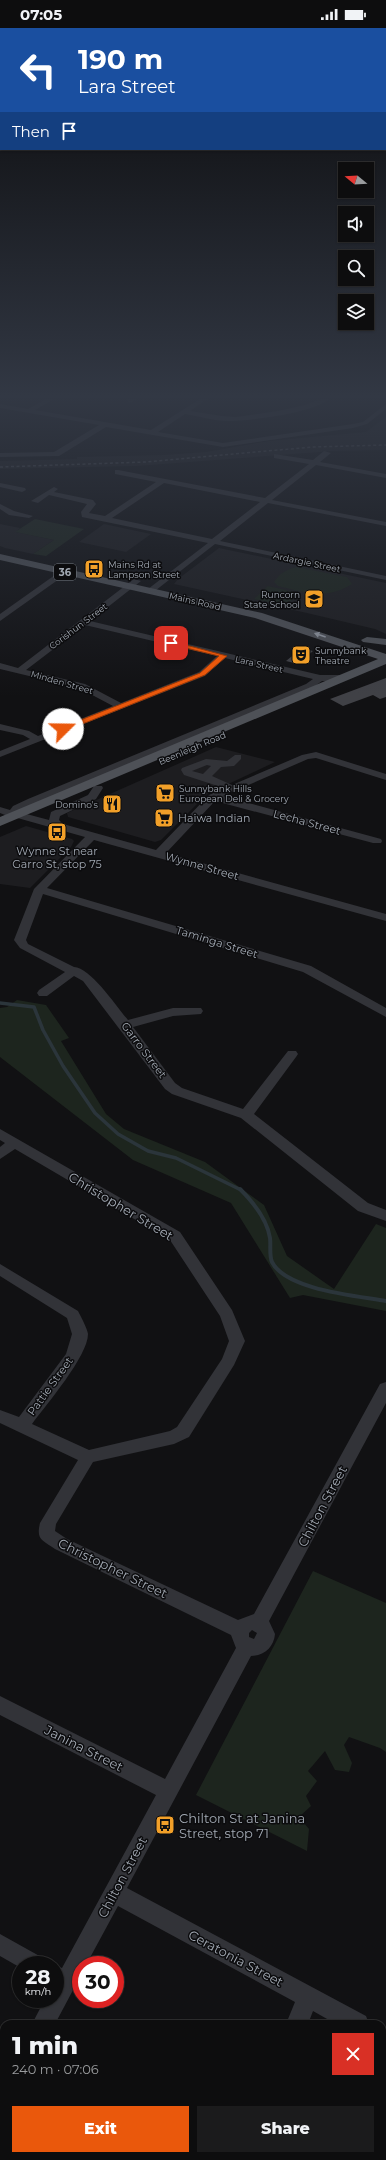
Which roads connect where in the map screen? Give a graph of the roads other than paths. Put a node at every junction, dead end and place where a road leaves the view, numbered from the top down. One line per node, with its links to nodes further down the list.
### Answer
1 (39, 498): 6 (street)
2 (74, 498): 10 (street, Ardargie Street)
3 (135, 498): 10 (street)
4 (254, 498): 7 (street)
5 (269, 498): 7 (street)
6 (35, 501)
7 (266, 501): 11 (street); 12 (street)
8 (2, 503): 9 (street)
9 (29, 516)
10 (106, 519): 12 (street, Ardargie Street)
11 (386, 524)
12 (213, 542): 16 (street, Ardargie Street); 18 (street)
13 (0, 551): 17 (main road, Mains Road / 36)
14 (0, 558): 15 (main road, Mains Road / 36)
15 (65, 572): 17 (main road, Mains Road / 36); 19 (street)
16 (386, 578)
17 (133, 584): 18 (main road, Mains Road / 36); 20 (street, Corishun Street)
18 (154, 588): 21 (main road, Mains Road / 36); 24 (main road, Mains Road / 36, one-way to 18)
19 (0, 618)
20 (82, 622): 25 (street, Lara Street); 28 (street, Corishun Street)
21 (367, 640): 22 (main road); 23 (main road, Mains Road / 36)
22 (386, 642)
23 (386, 646)
24 (356, 648): 27 (main road, Mains Road / 36); 29 (main road)
25 (224, 656): 30 (street, Lara Street); 32 (street)
26 (0, 666): 28 (street, Minden Street)
27 (386, 666): 29 (main road, Beenleigh Road); 40 (main road, Beenleigh Road)
28 (19, 671): 32 (street, Minden Street)
29 (356, 672): 31 (main road, Beenleigh Road)
30 (320, 678): 31 (street, Lara Street); 43 (street, Beenleigh Road)
31 (343, 678): 43 (main road, Beenleigh Road)
32 (120, 706): 34 (street)
33 (0, 727): 34 (street)
34 (37, 739): 35 (street)
35 (0, 754)
36 (238, 757): 37 (street)
37 (218, 764): 39 (street); 39 (street)
38 (384, 774): 41 (street)
39 (205, 778): 41 (street)
40 (98, 788): 43 (main road, Beenleigh Road); 44 (street)
41 (232, 789): 42 (street)
42 (213, 797): 46 (street, Lecha Street); 47 (street)
43 (10, 818): 44 (street, Wynne Street)
44 (58, 825): 45 (street, Wynne Street)
45 (93, 835): 47 (street, Wynne Street); 48 (street, Garro Street)
46 (377, 841)
47 (159, 854): 49 (street, Wynne Street)
48 (40, 889): 50 (street, Garro Street); 53 (street, Taminga Street)
49 (386, 918)
50 (75, 970): 51 (street); 54 (street, Garro Street)
51 (43, 993)
52 (197, 1011): 54 (street)
53 (386, 1013)
54 (125, 1025): 56 (street, Garro Street)
55 (292, 1054): 56 (street)
56 (246, 1114): 60 (street, Garro Street)
57 (0, 1134): 58 (street, Christopher Street)
58 (14, 1143): 59 (street); 65 (street, Christopher Street)
59 (0, 1154)
60 (386, 1216)
61 (0, 1268): 64 (street, Pattie Street)
62 (386, 1388): 66 (street, Chilton Street)
63 (0, 1416): 64 (street)
64 (22, 1425): 65 (street)
65 (88, 1457): 66 (street, Christopher Street)
66 (244, 1638): 68 (street, Chilton Street)
67 (0, 1704): 68 (street, Janina Street)
68 (168, 1791): 69 (street, Chilton Street)
69 (113, 1892): 72 (street, Chilton Street); 73 (street, Ceratonia Street)
70 (0, 1944): 71 (street)
71 (21, 1956)
72 (64, 1972)
73 (308, 1997): 76 (street); 77 (street, Ceratonia Street)
74 (49, 2008): 75 (street, Chilton Street)
75 (45, 2020)
76 (299, 2020)
77 (351, 2020)

